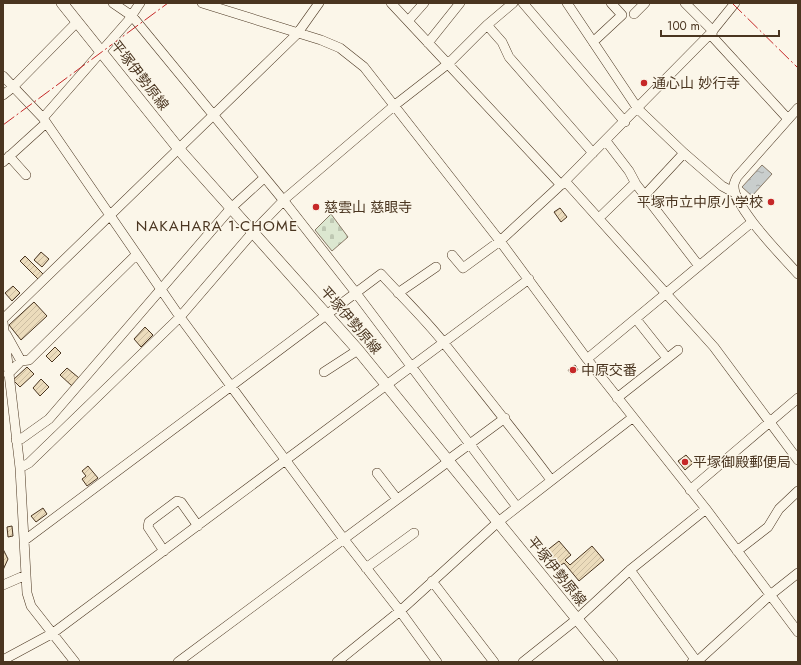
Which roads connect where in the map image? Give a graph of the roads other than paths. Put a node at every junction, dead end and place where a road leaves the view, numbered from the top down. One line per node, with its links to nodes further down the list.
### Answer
1 (62, 3): 19 (main road, 平塚伊勢原線)
2 (113, 3): 17 (street)
3 (140, 3): 17 (street)
4 (202, 3): 22 (street)
5 (319, 3): 22 (street)
6 (392, 3): 18 (street)
7 (424, 3): 18 (street)
8 (460, 3): 23 (street)
9 (514, 3): 20 (street)
10 (523, 3): 36 (street)
11 (611, 3): 24 (street)
12 (645, 3): 16 (street)
13 (684, 3): 21 (street)
14 (735, 3): 21 (street)
15 (572, 5): 24 (street)
16 (634, 14)
17 (132, 16): 25 (street); 33 (street)
18 (408, 21): 23 (street)
19 (77, 22): 25 (main road, 平塚伊勢原線); 28 (street)
20 (487, 25): 26 (street); 39 (street)
21 (711, 32): 32 (street); 34 (street)
22 (297, 34): 30 (street); 33 (street)
23 (428, 42): 26 (street)
24 (593, 42): 32 (street)
25 (102, 51): 35 (street); 38 (main road, 平塚伊勢原線)
26 (449, 63): 30 (street); 44 (street)
27 (3, 76): 28 (street)
28 (12, 88): 29 (street); 35 (street)
29 (3, 95)
30 (395, 105): 48 (street); 54 (street)
31 (798, 108): 34 (street)
32 (638, 109): 36 (street); 40 (street)
33 (214, 116): 38 (street); 43 (street)
34 (788, 119): 46 (street)
35 (44, 120): 41 (street); 50 (street)
36 (625, 122): 37 (street)
37 (606, 140): 39 (street); 45 (street)
38 (180, 150): 49 (main road, 平塚伊勢原線); 50 (street)
39 (593, 153): 44 (street)
40 (684, 153): 46 (street); 47 (street)
41 (6, 159): 42 (street)
42 (26, 175)
43 (264, 178): 48 (street); 49 (street)
44 (563, 183): 51 (street); 54 (street)
45 (635, 183): 47 (street); 51 (street)
46 (735, 193): 52 (street)
47 (645, 195): 57 (street)
48 (284, 201): 53 (street); 62 (street)
49 (231, 208): 53 (main road, 平塚伊勢原線); 61 (street)
50 (109, 216): 55 (street); 68 (street)
51 (599, 218): 64 (street)
52 (752, 222): 57 (street); 59 (street)
53 (253, 232): 65 (main road, 平塚伊勢原線); 66 (street)
54 (500, 241): 56 (street); 60 (street)
55 (136, 255): 61 (street); 74 (street)
56 (452, 255)
57 (699, 266): 64 (street)
58 (436, 267): 63 (street)
59 (798, 274)
60 (529, 279): 69 (street); 73 (street)
61 (160, 289): 66 (street); 85 (street)
62 (356, 293): 63 (street); 65 (street); 75 (street)
63 (398, 293): 69 (street)
64 (667, 293): 67 (street); 84 (street)
65 (327, 314): 70 (main road, 平塚伊勢原線); 79 (street)
66 (180, 317): 79 (street); 90 (street)
67 (636, 319): 72 (street); 73 (street)
68 (3, 324): 74 (street); 77 (street)
69 (444, 343): 75 (street); 82 (street)
70 (358, 350): 76 (street); 78 (main road, 平塚伊勢原線)
71 (678, 350): 72 (street)
72 (667, 358): 80 (street)
73 (588, 359): 80 (street)
74 (21, 361): 77 (street)
75 (411, 367): 78 (street); 86 (street)
76 (324, 372)
77 (8, 374): 85 (street)
78 (387, 385): 87 (street); 88 (main road, 平塚伊勢原線)
79 (232, 386): 87 (street); 102 (street)
80 (617, 398): 83 (street)
81 (798, 398): 84 (street)
82 (505, 418): 86 (street); 92 (street)
83 (632, 418): 92 (street); 93 (street)
84 (770, 422): 89 (street); 93 (street)
85 (16, 440): 90 (street)
86 (469, 444): 88 (street); 96 (street)
87 (286, 460): 99 (street); 101 (street)
88 (448, 460): 95 (street); 98 (main road, 平塚伊勢原線)
89 (798, 460)
90 (20, 468): 102 (street)
91 (377, 473): 95 (street)
92 (551, 480): 96 (street)
93 (690, 490): 97 (street)
94 (798, 491): 104 (street)
95 (397, 499): 101 (street)
96 (517, 507): 98 (street)
97 (706, 509): 104 (street); 106 (street)
98 (498, 522): 109 (street); 113 (main road, 平塚伊勢原線)
99 (198, 526): 103 (street); 103 (street)
100 (414, 533): 105 (street)
101 (343, 538): 105 (street); 119 (street)
102 (25, 540): 108 (street)
103 (164, 551): 115 (street)
104 (737, 551): 111 (street)
105 (366, 568): 112 (street)
106 (630, 570): 113 (street); 124 (street)
107 (798, 573): 111 (street)
108 (26, 575): 110 (street); 115 (street)
109 (432, 581): 112 (street); 122 (street)
110 (3, 585)
111 (770, 596): 114 (street); 124 (street)
112 (400, 611): 120 (street); 121 (street)
113 (577, 619): 117 (main road, 平塚伊勢原線); 123 (street)
114 (798, 632)
115 (53, 633): 116 (street); 118 (street)
116 (3, 660)
117 (607, 660)
118 (75, 662)
119 (178, 662)
120 (337, 662)
121 (437, 662)
122 (494, 662)
123 (523, 662)
124 (695, 662)

